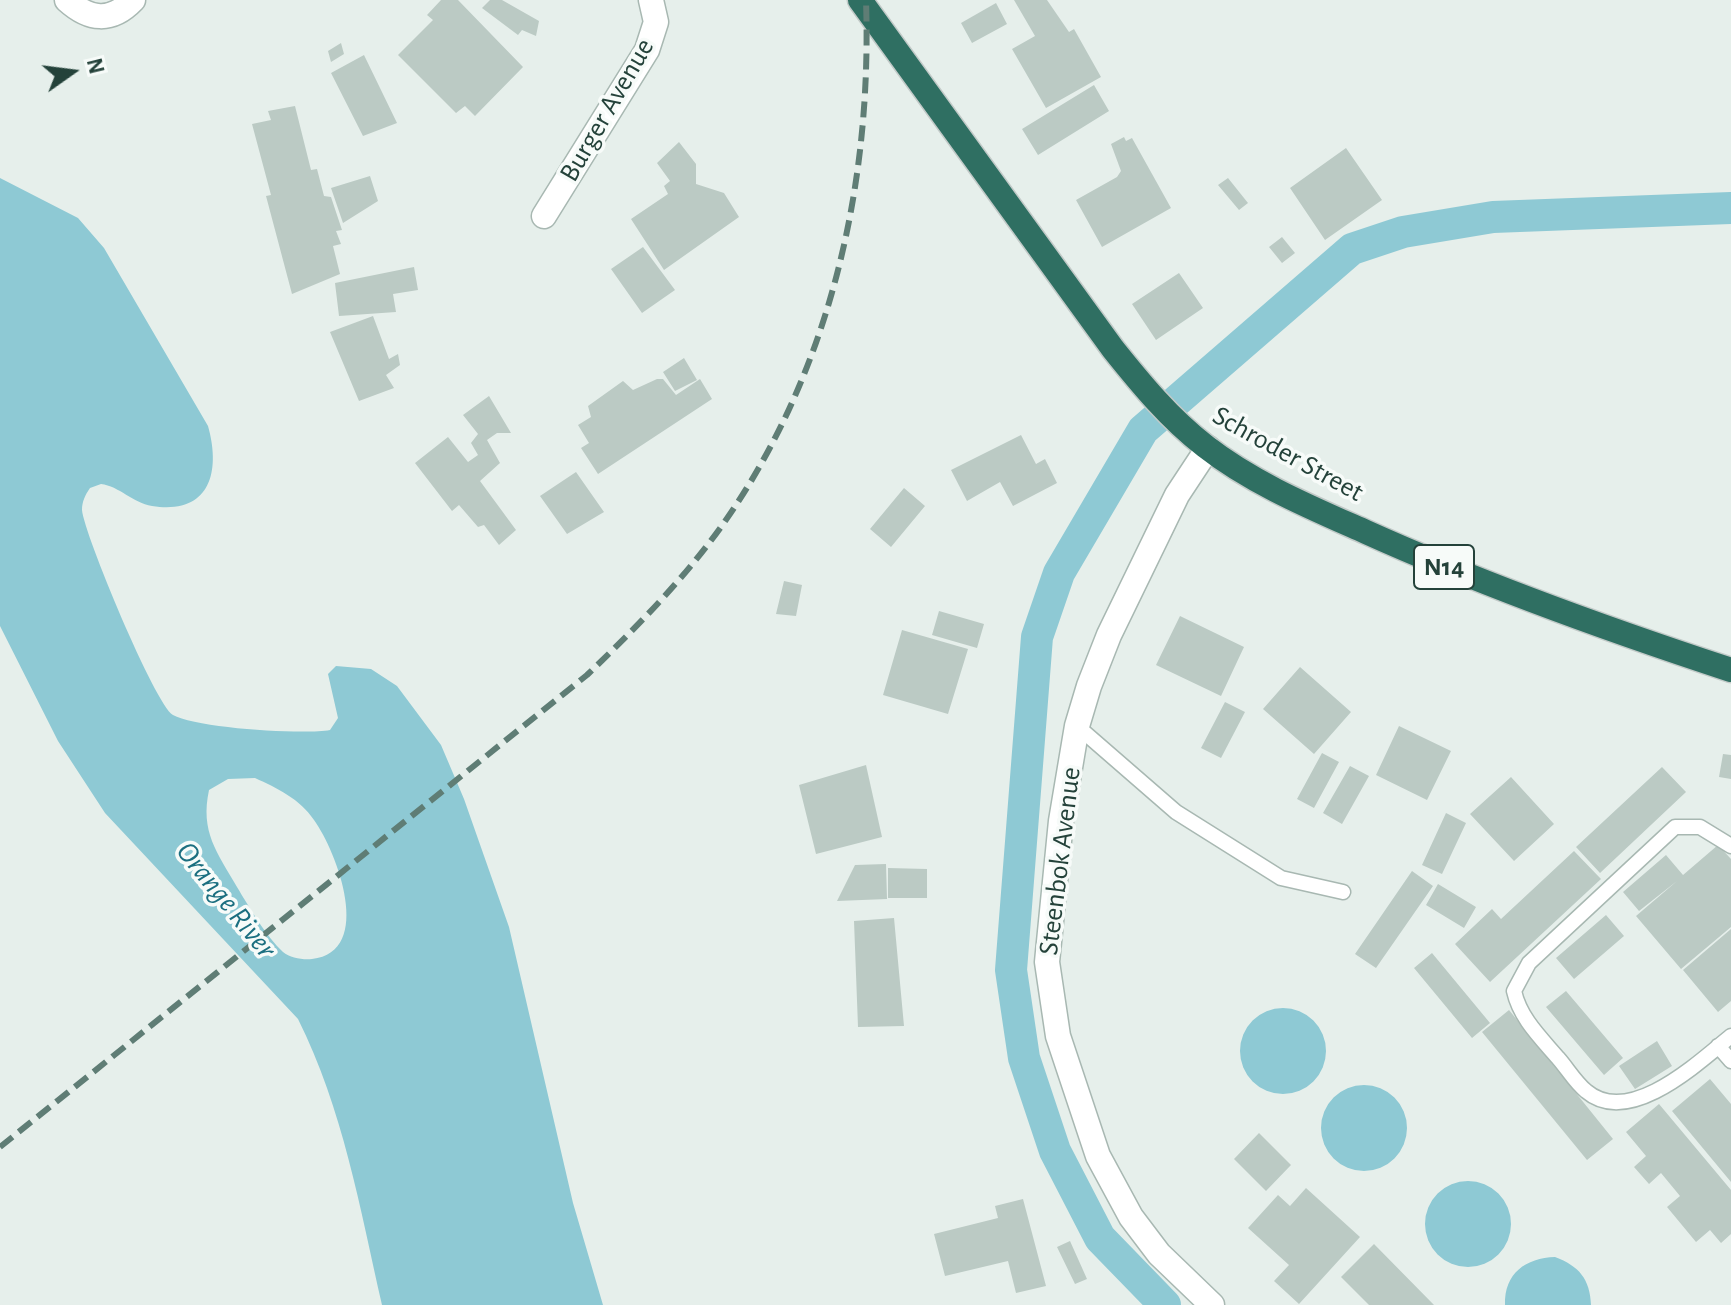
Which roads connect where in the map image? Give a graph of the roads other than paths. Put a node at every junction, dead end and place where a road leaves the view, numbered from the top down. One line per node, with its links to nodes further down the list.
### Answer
1 (67, 0): 2 (street)
2 (133, 0)
3 (651, 0): 5 (street, Burger Avenue)
4 (860, 0): 6 (highway, Schroder Street / N14)
5 (544, 216)
6 (1208, 448): 7 (highway, Schroder Street / N14); 8 (street, Steenbok Avenue)
7 (1731, 670)
8 (1077, 726): 10 (lane); 14 (street, Steenbok Avenue)
9 (1731, 846): 12 (lane)
10 (1343, 892)
11 (1731, 1036): 12 (lane)
12 (1718, 1046): 13 (lane)
13 (1731, 1061)
14 (1212, 1305)

